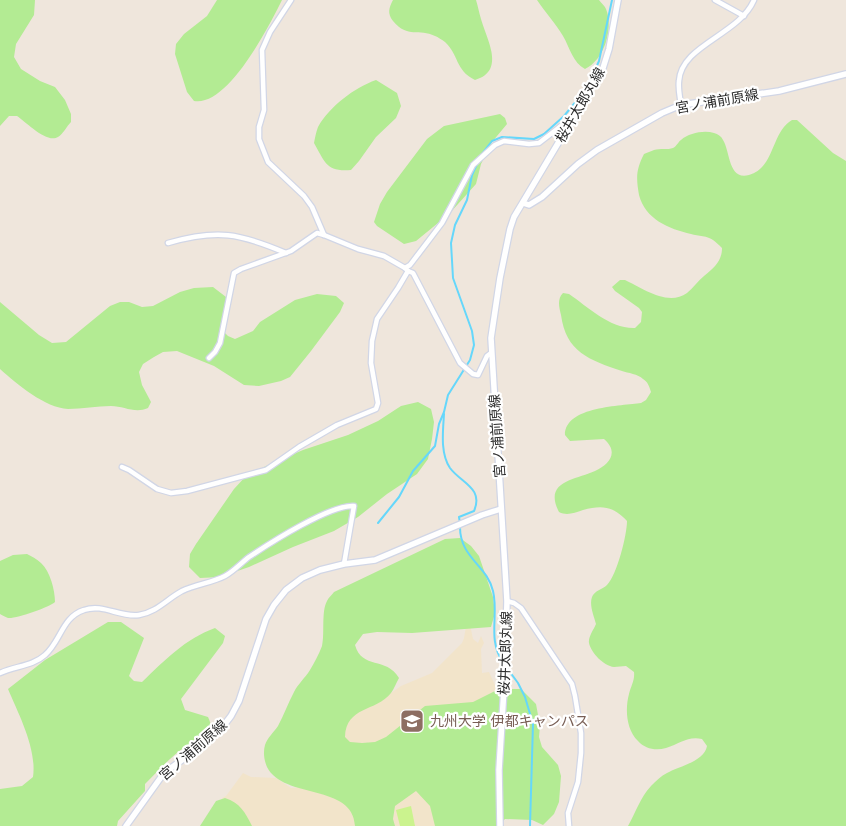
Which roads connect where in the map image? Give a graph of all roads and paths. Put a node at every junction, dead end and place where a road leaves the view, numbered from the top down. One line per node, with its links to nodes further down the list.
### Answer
1 (291, 0): 10 (street)
2 (618, 0): 8 (main road, 桜井太郎丸線)
3 (715, 0): 5 (street)
4 (754, 0): 5 (street)
5 (744, 16): 7 (street)
6 (846, 74): 7 (main road, 宮ノ浦前原線)
7 (680, 105): 9 (main road, 宮ノ浦前原線)
8 (567, 129): 9 (main road, 桜井太郎丸線); 13 (street)
9 (522, 203): 14 (main road, 宮ノ浦前原線)
10 (324, 235): 12 (street); 13 (street)
11 (168, 243): 12 (street)
12 (286, 252): 15 (street)
13 (406, 270): 14 (street); 16 (street)
14 (491, 353): 17 (main road, 宮ノ浦前原線)
15 (209, 358)
16 (122, 467)
17 (501, 509): 18 (main road, 宮ノ浦前原線); 19 (main road, 桜井太郎丸線)
18 (344, 564): 20 (street); 21 (main road, 宮ノ浦前原線)
19 (507, 601): 22 (main road, 桜井太郎丸線); 23 (street)
20 (0, 674)
21 (126, 826)
22 (500, 826)
23 (569, 826)

